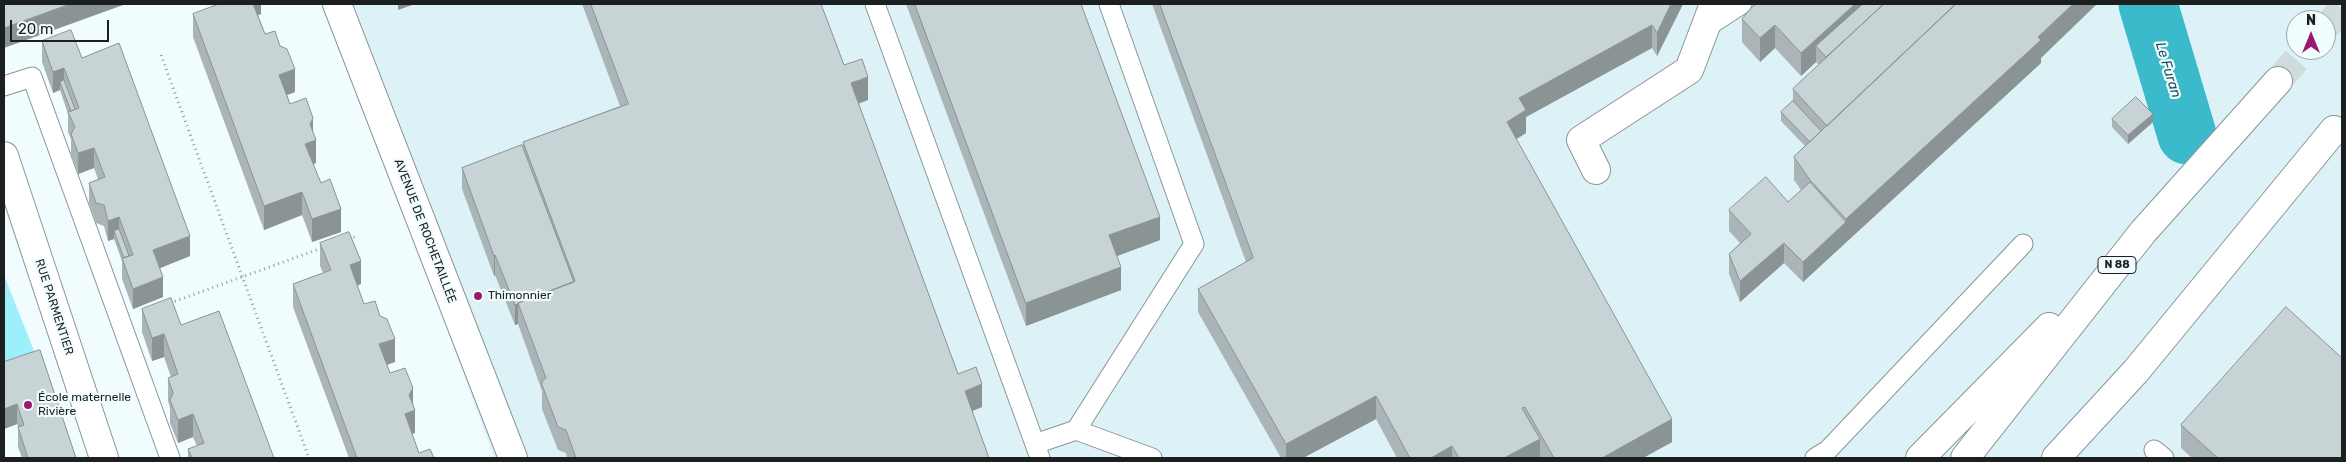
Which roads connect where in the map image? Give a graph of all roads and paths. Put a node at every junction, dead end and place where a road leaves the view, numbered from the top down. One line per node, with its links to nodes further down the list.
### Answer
1 (336, 4): 24 (main road, AVENUE DE ROCHETAILLÉE)
2 (875, 4): 20 (lane)
3 (1109, 4): 19 (lane)
4 (1742, 4): 5 (lane)
5 (1710, 16): 11 (main road)
6 (161, 55): 17 (path)
7 (2278, 81): 12 (main road, N 88)
8 (4, 86): 22 (lane)
9 (2334, 130): 29 (main road)
10 (4, 156): 21 (main road, RUE PARMENTIER)
11 (1596, 170)
12 (2143, 232): 27 (main road); 28 (main road, N 88)
13 (357, 236): 14 (path)
14 (348, 239)
15 (2024, 244): 26 (lane)
16 (330, 246): 17 (path)
17 (242, 277): 18 (path); 23 (path)
18 (167, 304)
19 (1076, 430): 20 (lane); 25 (lane)
20 (1038, 451)
21 (104, 458)
22 (170, 458)
23 (309, 458)
24 (513, 458)
25 (1152, 458)
26 (1815, 458)
27 (1920, 458)
28 (1966, 458)
29 (2056, 458)

